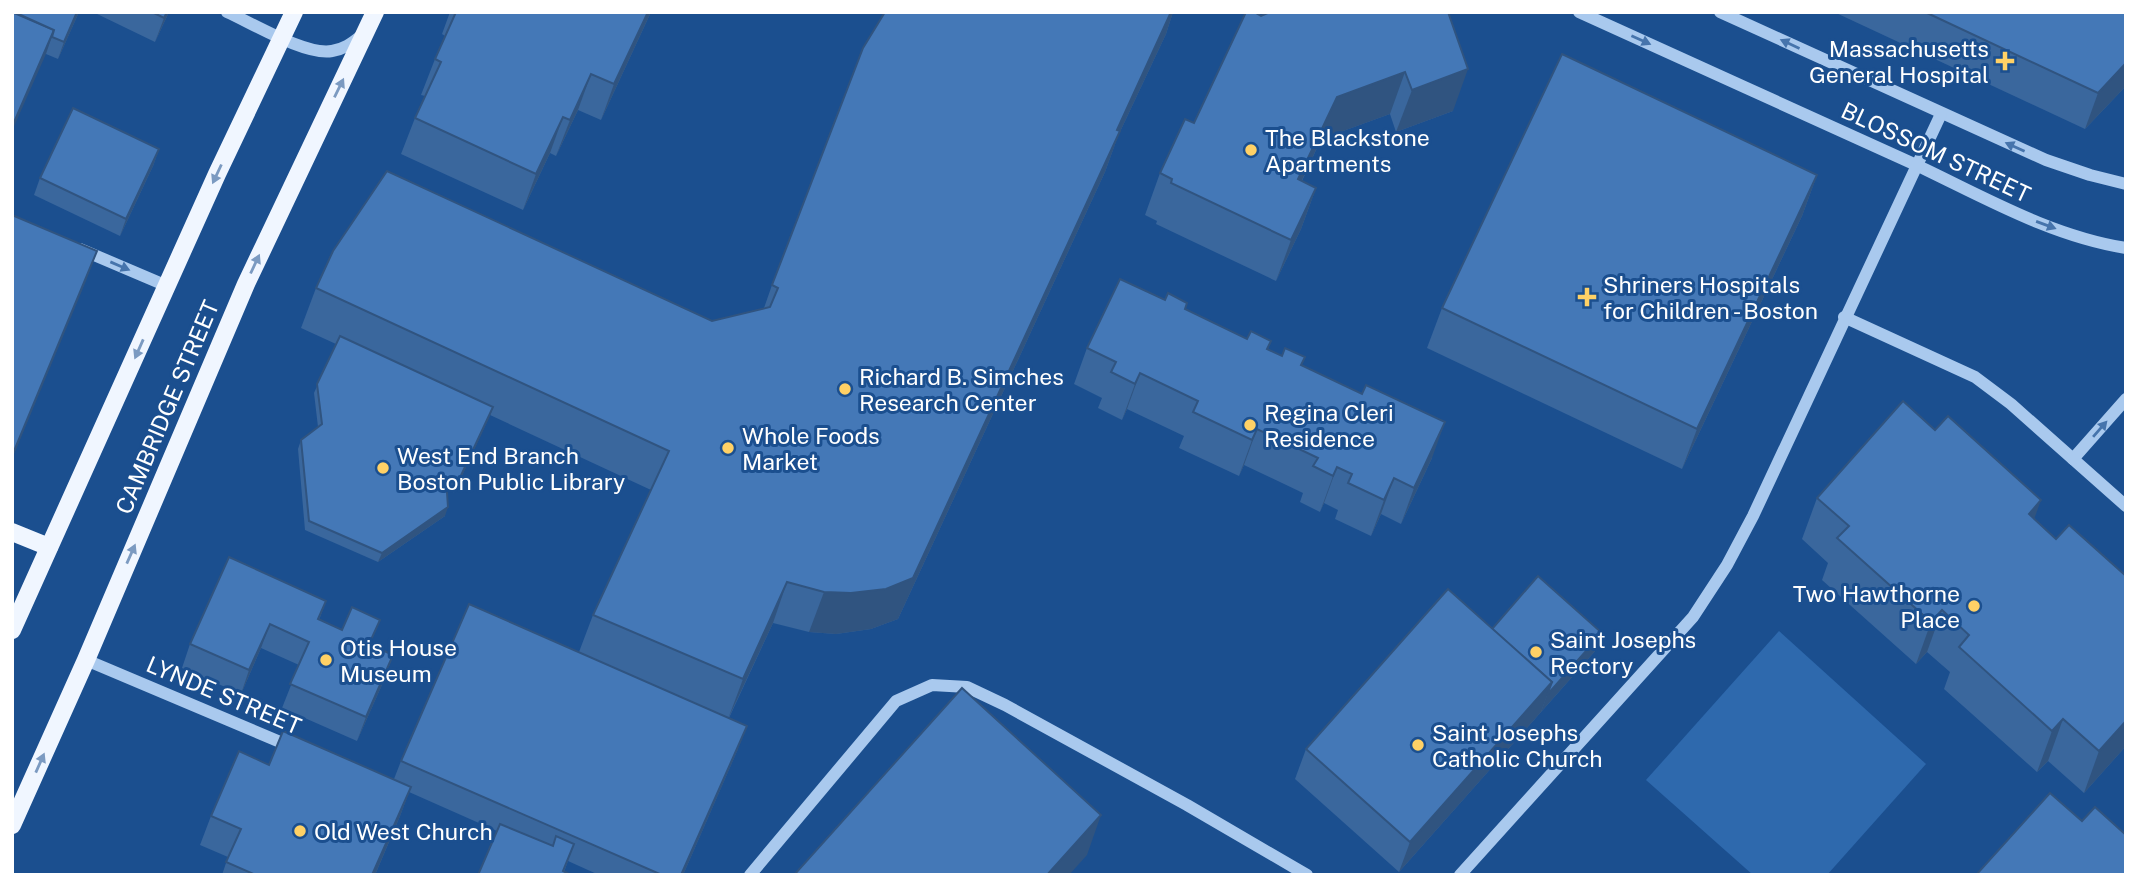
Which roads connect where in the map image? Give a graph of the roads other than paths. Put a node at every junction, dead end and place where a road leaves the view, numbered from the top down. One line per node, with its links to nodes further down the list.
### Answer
1 (227, 12): 7 (street)
2 (294, 12): 7 (main road, CAMBRIDGE STREET)
3 (375, 12): 6 (main road, CAMBRIDGE STREET)
4 (1579, 12): 9 (street, BLOSSOM STREET, one-way to 9)
5 (1720, 12): 8 (street, BLOSSOM STREET, one-way to 5)
6 (365, 34): 7 (street); 21 (main road, CAMBRIDGE STREET, one-way to 6)
7 (282, 38): 13 (main road, CAMBRIDGE STREET, one-way to 13)
8 (1941, 114): 9 (street); 10 (street, BLOSSOM STREET, one-way to 8)
9 (1917, 166): 12 (street, BLOSSOM STREET, one-way to 12); 14 (street)
10 (2126, 184)
11 (71, 245): 13 (street, one-way to 13)
12 (2126, 248)
13 (167, 286): 19 (main road, CAMBRIDGE STREET, one-way to 19)
14 (1844, 317): 16 (street); 26 (street)
15 (2126, 399): 16 (street, one-way to 15)
16 (2073, 459): 17 (street)
17 (2126, 506)
18 (12, 532): 19 (main road)
19 (49, 547): 20 (main road, CAMBRIDGE STREET)
20 (12, 629)
21 (86, 660): 22 (street, LYNDE STREET); 23 (main road, CAMBRIDGE STREET, one-way to 21)
22 (308, 753)
23 (12, 825)
24 (750, 875): 25 (street)
25 (1307, 875)
26 (1461, 875)

